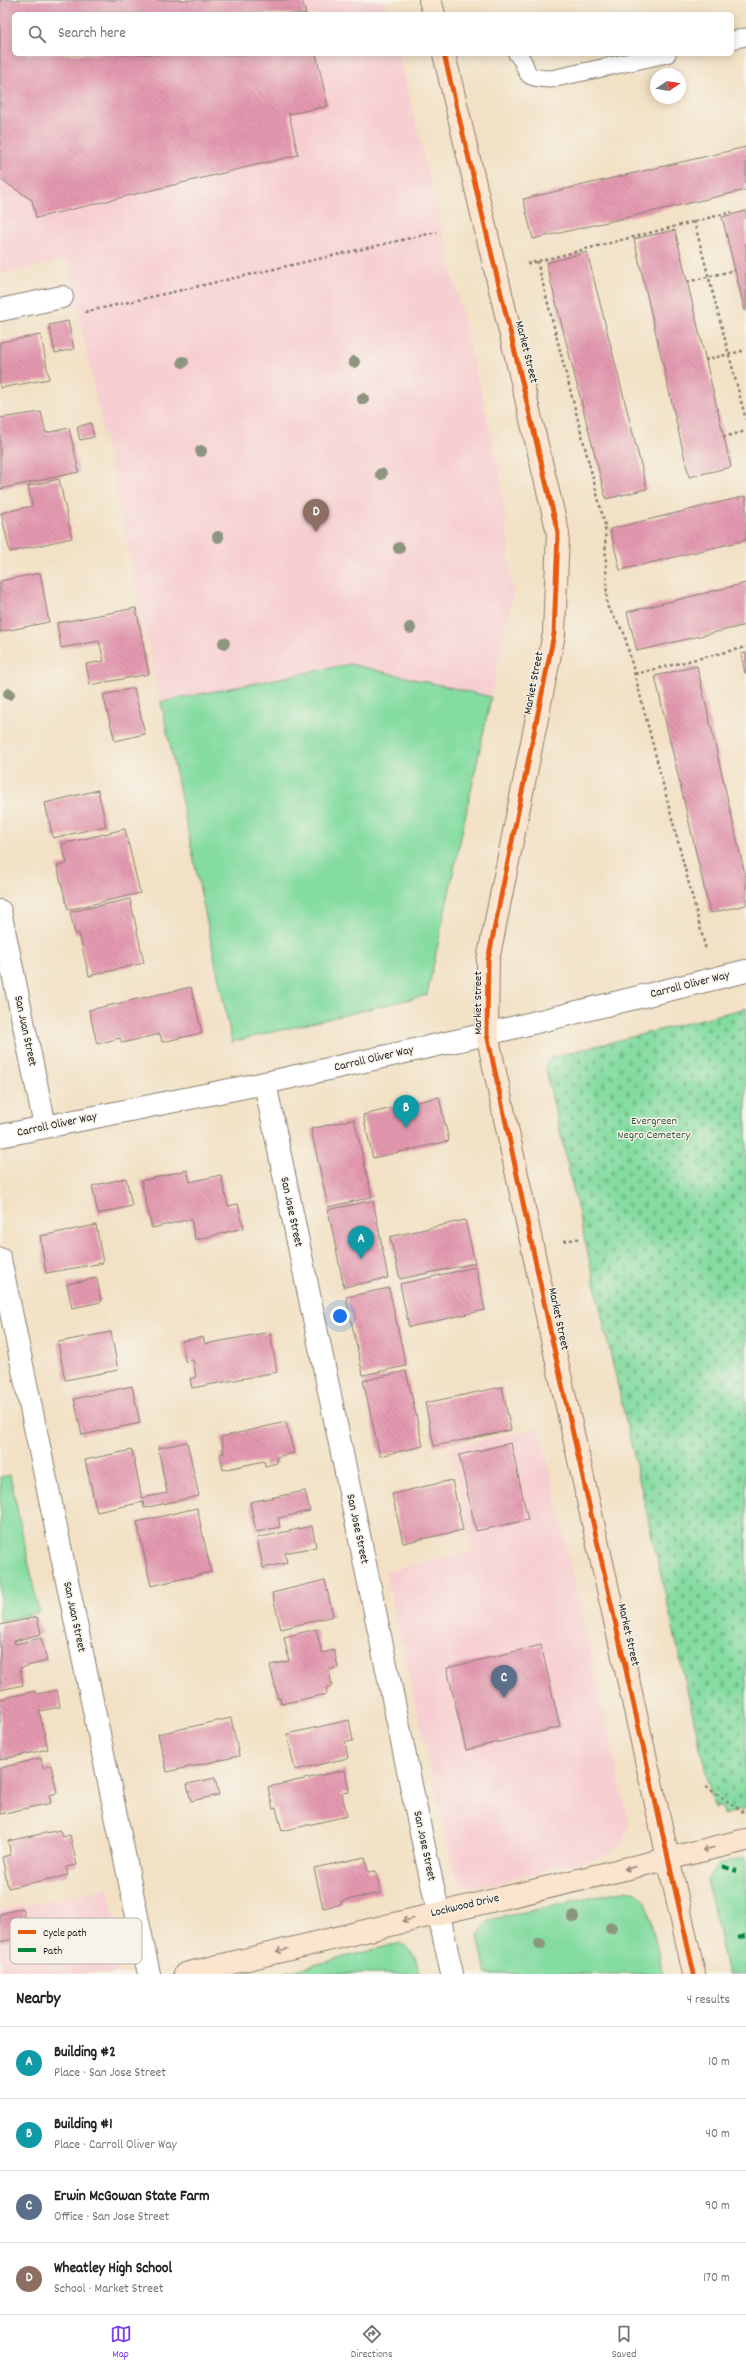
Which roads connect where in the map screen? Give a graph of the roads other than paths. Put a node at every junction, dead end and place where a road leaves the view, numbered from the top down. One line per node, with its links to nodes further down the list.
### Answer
1 (430, 0): 2 (street)
2 (433, 12)
3 (746, 37): 4 (lane)
4 (734, 40)
5 (444, 56): 12 (street, Market Street)
6 (518, 56): 7 (lane)
7 (657, 56)
8 (62, 296): 9 (street)
9 (0, 310)
10 (0, 911): 14 (street, San Juan Street)
11 (746, 971): 12 (street, Carroll Oliver Way)
12 (487, 1034): 13 (street, Carroll Oliver Way); 18 (street, Market Street)
13 (265, 1083): 14 (street, Carroll Oliver Way); 19 (street, San Jose Street)
14 (45, 1126): 15 (street, Carroll Oliver Way)
15 (0, 1136)
16 (0, 1259): 20 (street, San Juan Street)
17 (746, 1840): 18 (street, Lockwood Drive, one-way to 18)
18 (668, 1859): 19 (street, Lockwood Drive, one-way to 19); 25 (street, Market Street)
19 (439, 1912): 23 (street, Lockwood Drive, one-way to 23); 24 (street, San Jose Street)
20 (137, 1918)
21 (142, 1940): 22 (street, San Juan Street)
22 (149, 1974)
23 (185, 1974)
24 (452, 1974)
25 (694, 1974)

